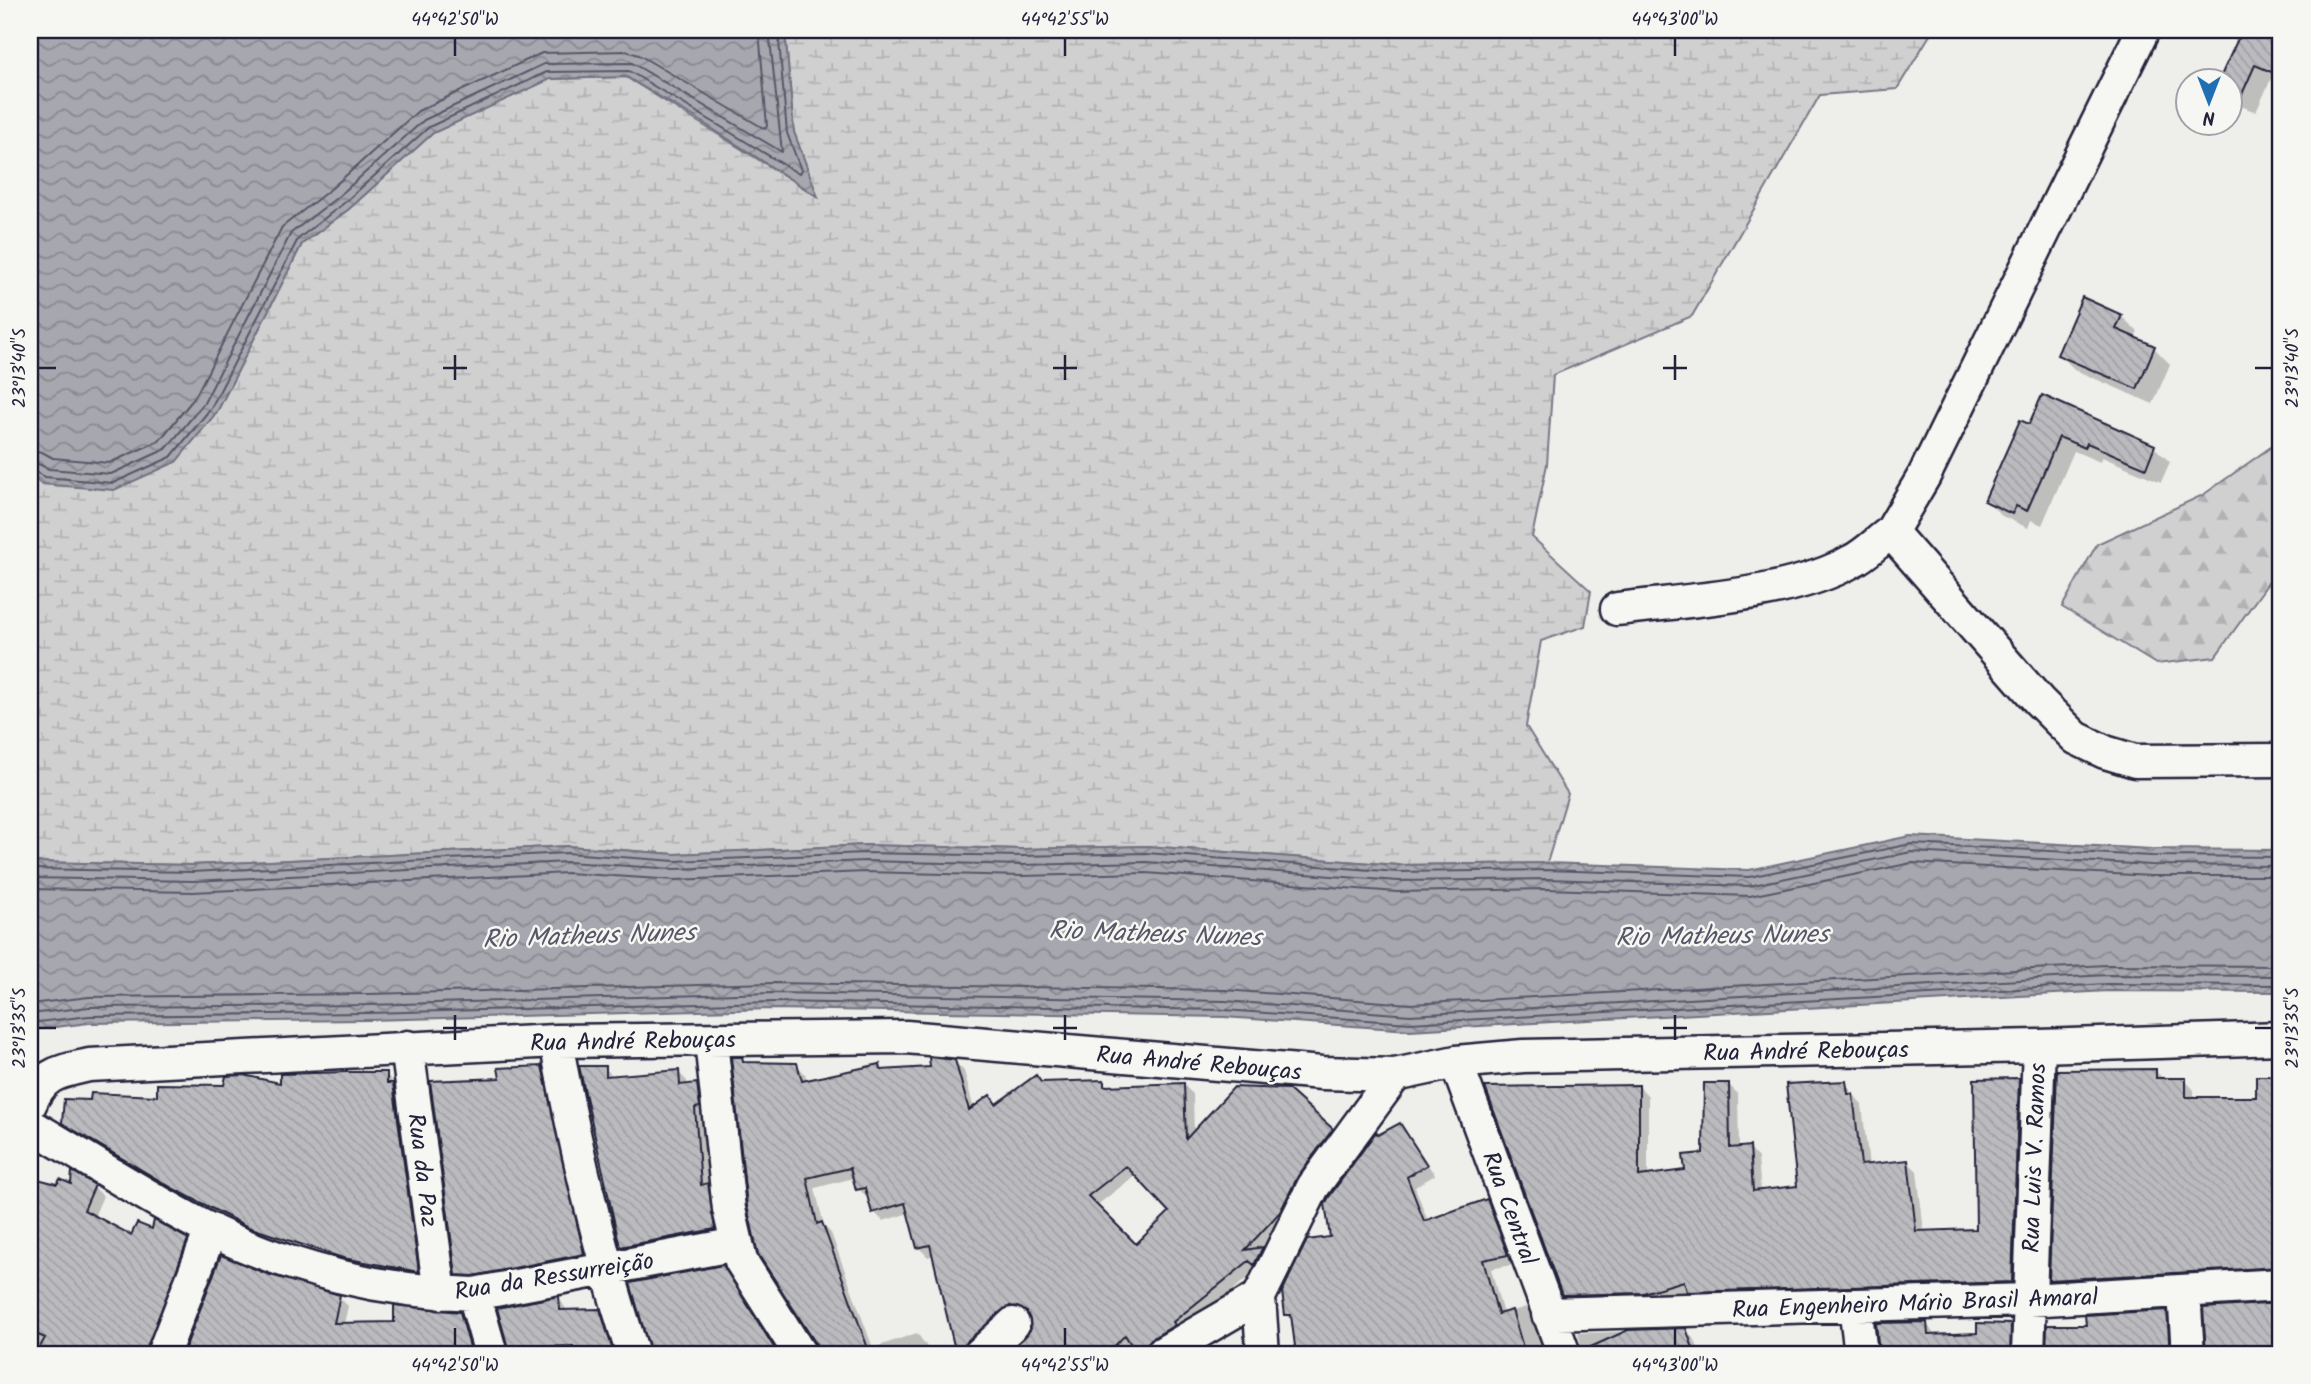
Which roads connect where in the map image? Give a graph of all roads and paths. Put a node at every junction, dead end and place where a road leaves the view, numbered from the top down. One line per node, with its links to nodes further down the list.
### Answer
1 (2143, 30): 2 (street)
2 (1891, 532): 3 (street); 4 (street)
3 (1617, 609)
4 (2281, 760)
5 (2281, 1038): 8 (street, Rua André Rebouças)
6 (556, 1041): 7 (street, Rua André Rebouças); 9 (street, Rua André Rebouças); 16 (street)
7 (711, 1041): 11 (street, Rua André Rebouças); 15 (street)
8 (2039, 1046): 10 (street, Rua André Rebouças); 22 (street, Rua Luis V. Ramos)
9 (407, 1047): 12 (street, Rua André Rebouças); 19 (street, Rua da Paz)
10 (1456, 1062): 11 (street, Rua André Rebouças); 24 (street, Rua Central)
11 (1395, 1074): 21 (street)
12 (33, 1095)
13 (30, 1125): 14 (street, Rua da Ressurreição)
14 (211, 1230): 19 (street, Rua da Ressurreição); 26 (street)
15 (737, 1244): 16 (street, Rua da Ressurreição); 29 (street)
16 (606, 1271): 20 (street, Rua da Ressurreição); 28 (street)
17 (2281, 1285): 18 (street, Rua Engenheiro Mário Brasil Amaral)
18 (2184, 1292): 22 (street, Rua Engenheiro Mário Brasil Amaral); 36 (street)
19 (440, 1293): 20 (street, Rua da Ressurreição)
20 (474, 1294): 27 (street)
21 (1259, 1297): 31 (street); 32 (street)
22 (2028, 1300): 23 (street, Rua Engenheiro Mário Brasil Amaral); 35 (street, Rua Luis V. Ramos)
23 (1855, 1306): 24 (street, Rua Engenheiro Mário Brasil Amaral); 34 (street)
24 (1548, 1314): 33 (street, Rua Central)
25 (1013, 1324): 30 (street)
26 (163, 1354)
27 (491, 1354)
28 (633, 1354)
29 (800, 1354)
30 (980, 1354)
31 (1161, 1354)
32 (1263, 1354)
33 (1564, 1354)
34 (1861, 1354)
35 (2028, 1354)
36 (2188, 1354)

